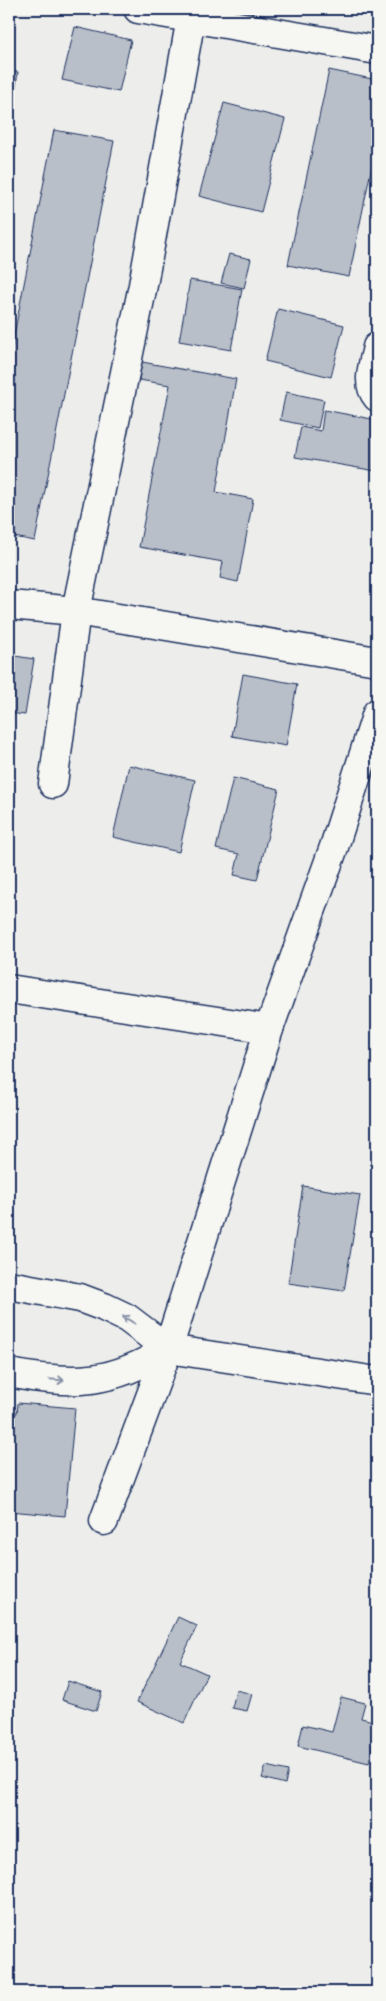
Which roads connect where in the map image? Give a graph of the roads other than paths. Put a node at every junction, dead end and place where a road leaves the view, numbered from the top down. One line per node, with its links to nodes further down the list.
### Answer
1 (138, 9): 2 (street)
2 (191, 18): 3 (street); 7 (street)
3 (377, 50)
4 (377, 346): 5 (street)
5 (377, 397)
6 (9, 605): 7 (street)
7 (76, 611): 8 (street); 10 (street)
8 (377, 661)
9 (376, 720): 12 (street)
10 (53, 784)
11 (9, 989): 12 (street)
12 (269, 1029): 14 (street)
13 (9, 1285): 14 (street, one-way to 13)
14 (168, 1349): 15 (street, one-way to 14); 16 (street); 17 (street)
15 (9, 1373)
16 (377, 1382)
17 (104, 1521)

